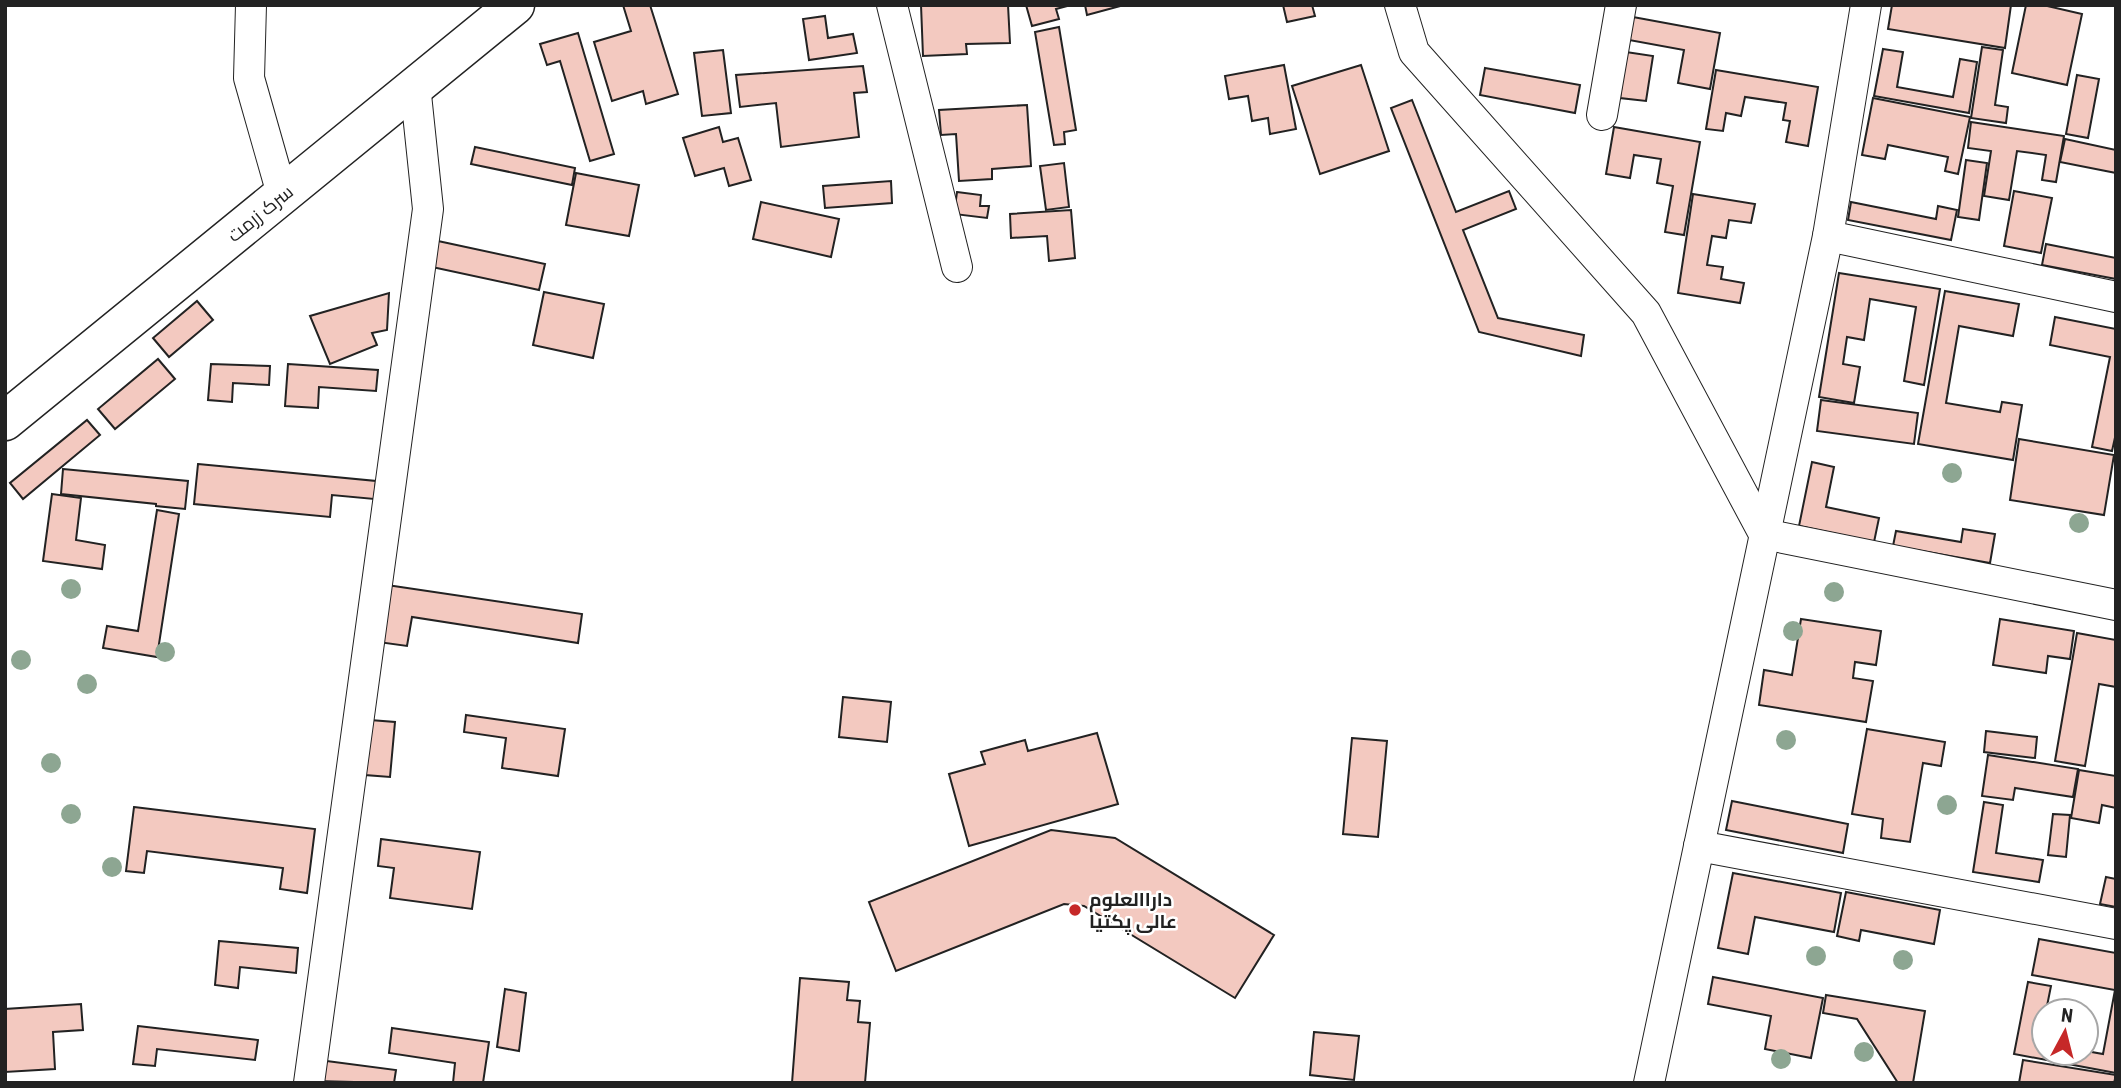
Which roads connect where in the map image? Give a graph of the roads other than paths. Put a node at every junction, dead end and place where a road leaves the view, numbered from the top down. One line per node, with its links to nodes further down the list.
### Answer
1 (251, 5): 9 (street)
2 (515, 5): 7 (highway, سرک زرمت)
3 (892, 5): 11 (street)
4 (1400, 5): 14 (street)
5 (1621, 5): 8 (street)
6 (1866, 5): 10 (street)
7 (415, 85): 9 (highway, سرک زرمت); 18 (street)
8 (1602, 115)
9 (282, 194): 13 (highway, سرک زرمت)
10 (1828, 236): 12 (street); 14 (street)
11 (957, 267)
12 (2116, 297)
13 (5, 421)
14 (1765, 534): 15 (street); 16 (street)
15 (2116, 605)
16 (1699, 846): 17 (street); 19 (street)
17 (2116, 924)
18 (309, 1083)
19 (1649, 1083)

